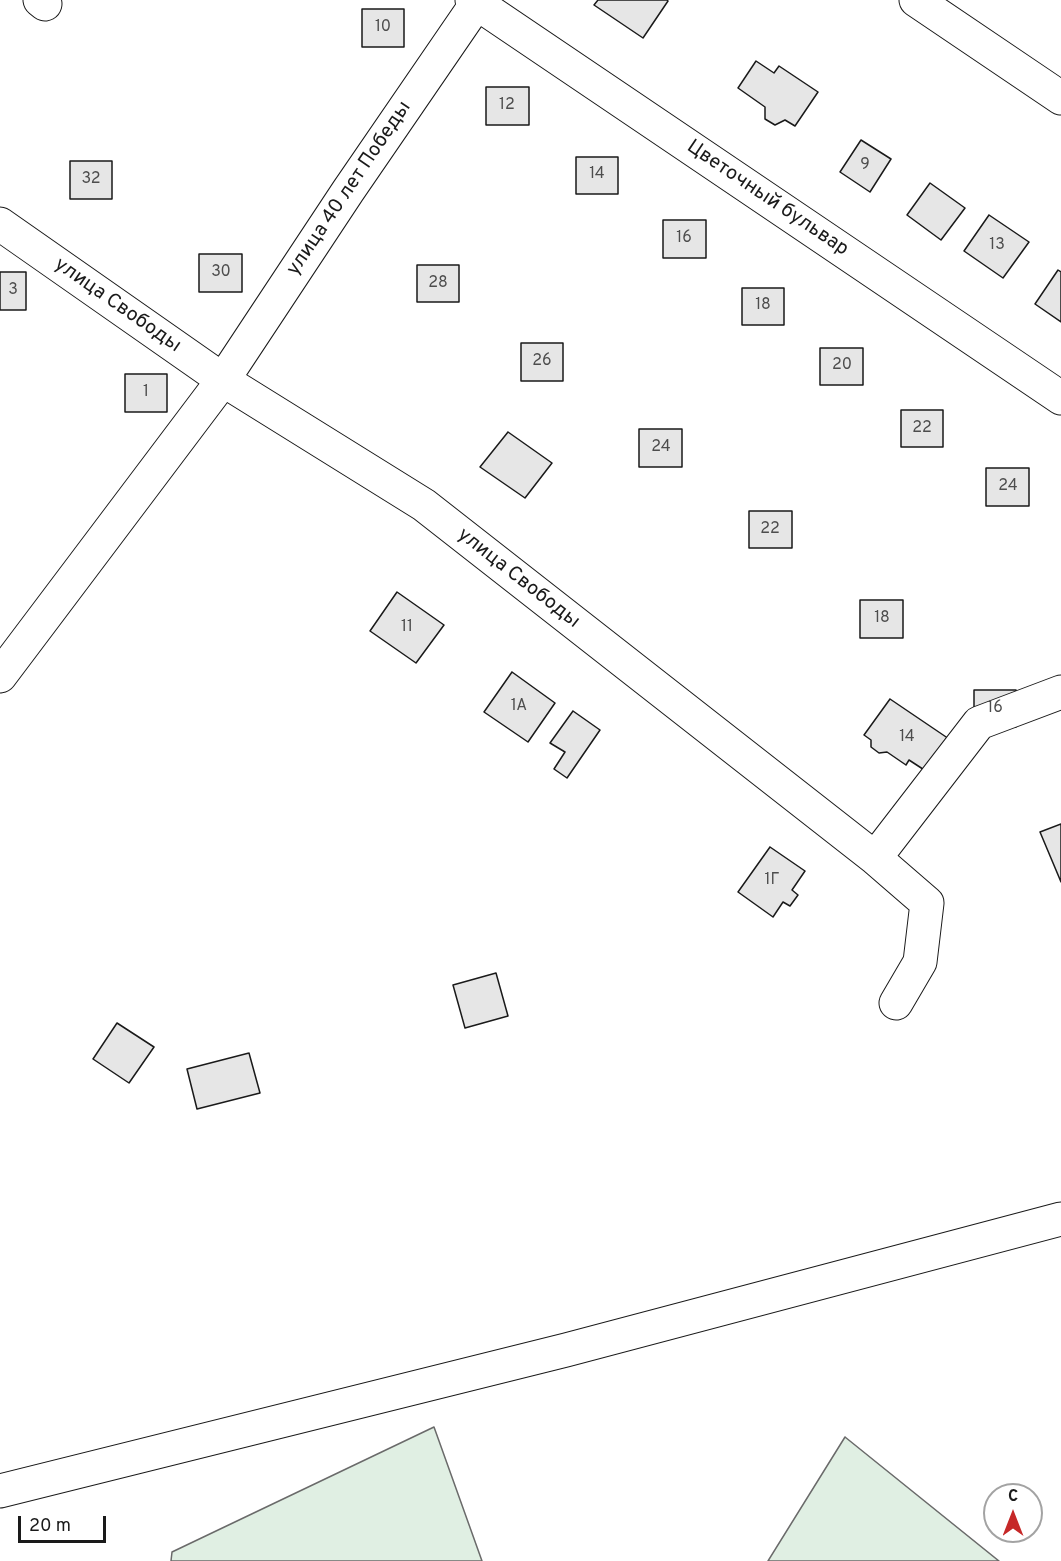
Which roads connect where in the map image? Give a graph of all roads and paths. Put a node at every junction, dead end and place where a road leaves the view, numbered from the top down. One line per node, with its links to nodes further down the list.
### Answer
1 (916, 0): 3 (street)
2 (476, 1): 5 (street, улица 40 лет Победы); 6 (street, Цветочный бульвар)
3 (1061, 98)
4 (0, 224): 5 (street, улица Свободы)
5 (223, 380): 7 (street, улица 40 лет Победы); 9 (street, улица Свободы)
6 (1061, 398)
7 (0, 676)
8 (1061, 692): 9 (street)
9 (875, 858): 10 (street, улица Свободы)
10 (896, 1003)
11 (1061, 1219): 12 (street)
12 (0, 1491)

